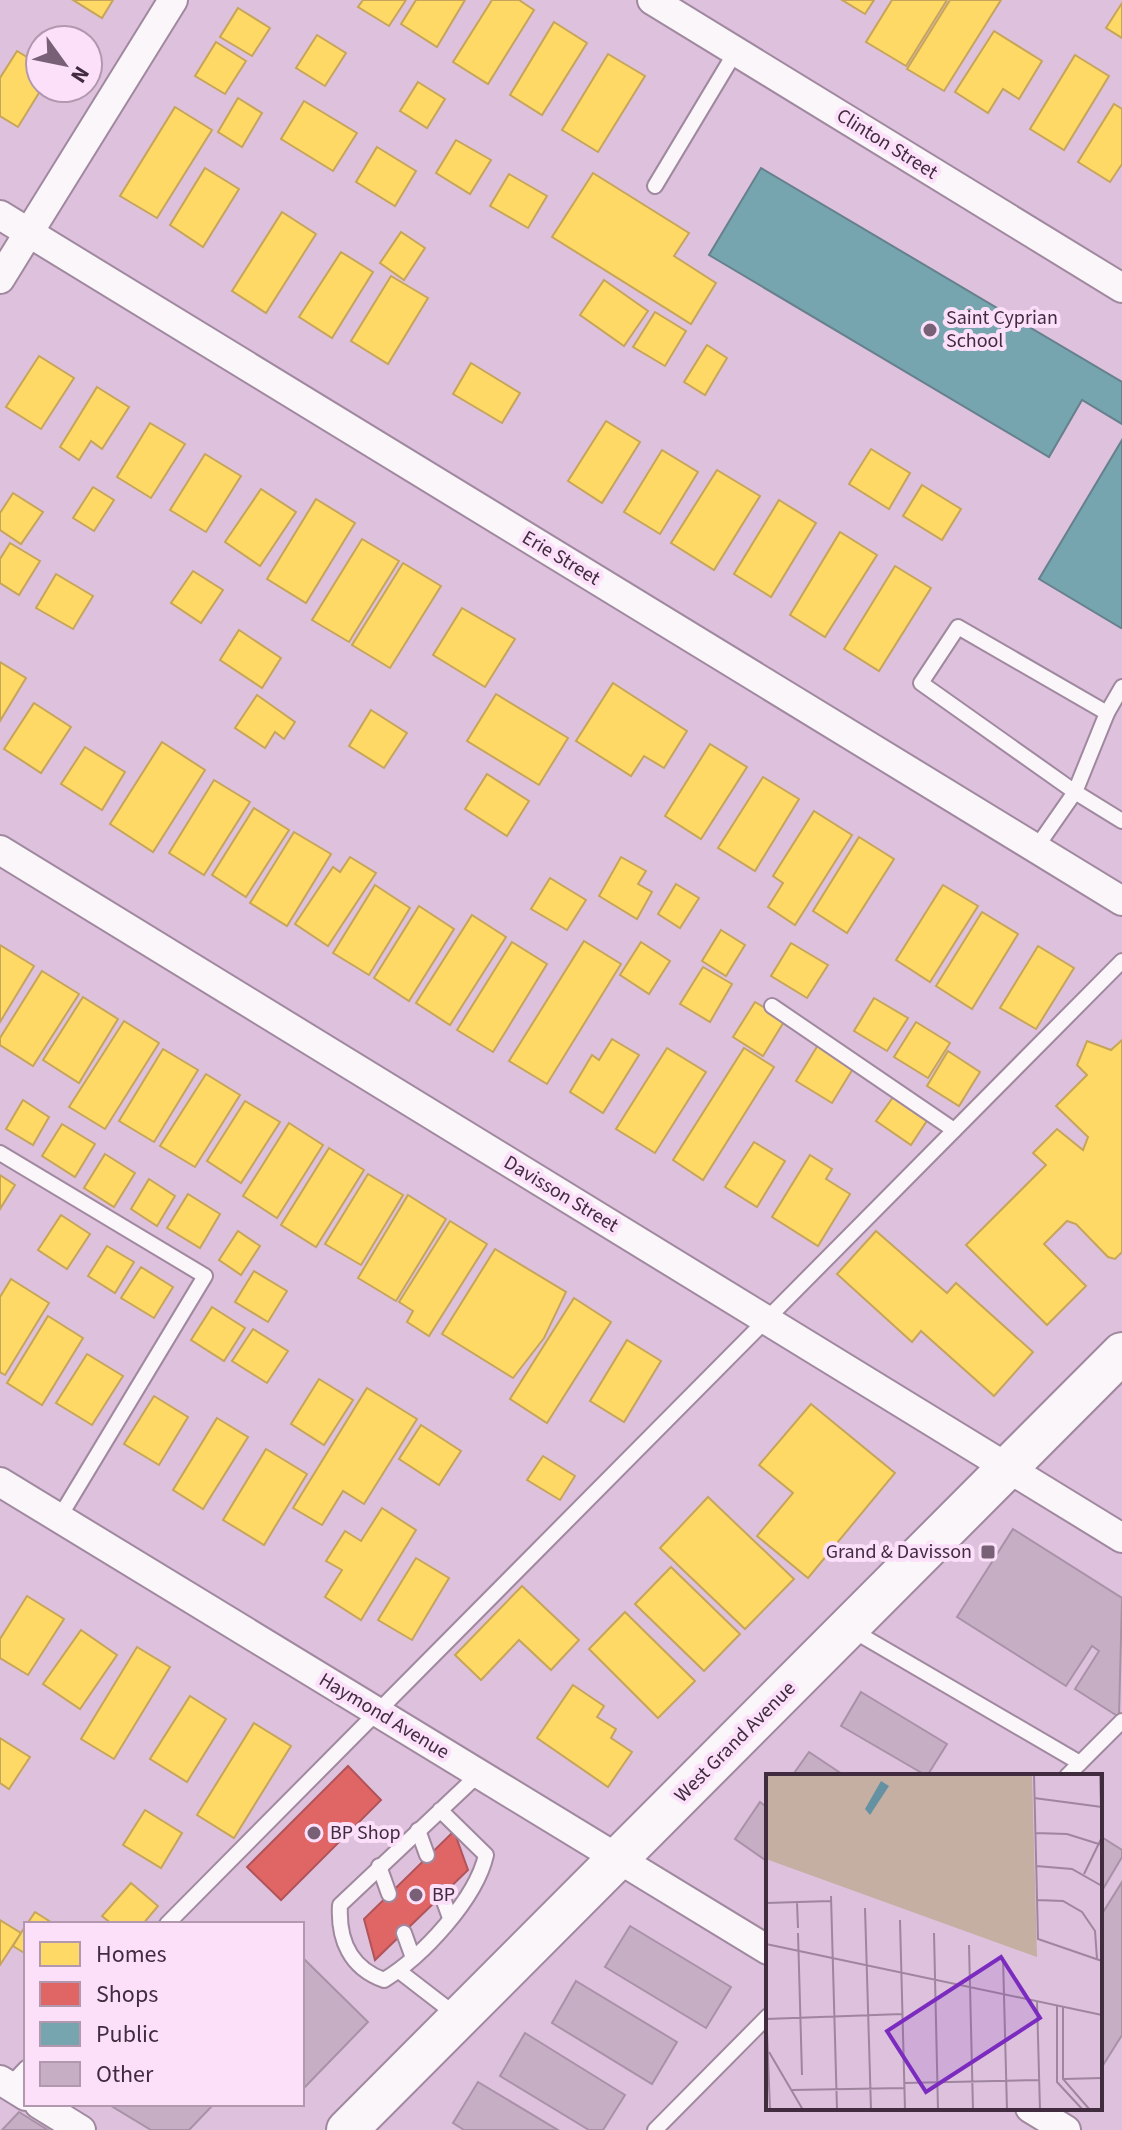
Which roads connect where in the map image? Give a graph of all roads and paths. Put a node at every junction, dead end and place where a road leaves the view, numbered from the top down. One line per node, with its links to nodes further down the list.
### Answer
1 (173, 0): 6 (street)
2 (652, 0): 3 (street, Clinton Street)
3 (736, 51): 4 (lane); 8 (street, Clinton Street)
4 (655, 186)
5 (0, 215): 6 (street, Erie Street)
6 (29, 232): 7 (street); 13 (street, Erie Street)
7 (0, 279)
8 (1122, 288)
9 (1122, 687): 10 (lane)
10 (1107, 713): 11 (lane); 11 (lane)
11 (1075, 792): 12 (lane); 13 (lane)
12 (1122, 821)
13 (1036, 848): 15 (street, Erie Street)
14 (0, 850): 20 (street, Davisson Street)
15 (1122, 901)
16 (1122, 961): 18 (lane)
17 (772, 1006): 18 (lane)
18 (954, 1130): 20 (lane)
19 (0, 1153): 24 (lane)
20 (766, 1320): 22 (street, Davisson Street); 27 (lane)
21 (1122, 1353): 22 (main road, West Grand Avenue)
22 (1008, 1468): 25 (street, Davisson Street); 26 (main road, West Grand Avenue)
23 (0, 1482): 24 (street, Haymond Avenue)
24 (59, 1518): 27 (street, Haymond Avenue)
25 (1122, 1538)
26 (848, 1628): 29 (lane); 35 (main road, West Grand Avenue)
27 (376, 1711): 30 (street, Haymond Avenue); 40 (lane)
28 (1122, 1721): 29 (lane)
29 (1080, 1763): 31 (lane)
30 (479, 1774): 32 (lane); 35 (street, Haymond Avenue)
31 (1069, 1774)
32 (440, 1810): 33 (lane); 39 (lane)
33 (418, 1830): 34 (lane); 36 (lane)
34 (427, 1855)
35 (618, 1859): 42 (street, Haymond Avenue); 45 (main road, West Grand Avenue)
36 (379, 1866): 38 (lane); 44 (lane)
37 (441, 1893): 39 (lane)
38 (389, 1894)
39 (450, 1918): 43 (lane)
40 (169, 1922)
41 (404, 1933): 43 (lane)
42 (766, 1949)
43 (413, 1958): 44 (lane)
44 (399, 1971): 45 (lane)
45 (460, 2017): 50 (main road, West Grand Avenue)
46 (766, 2018): 51 (lane)
47 (42, 2106): 49 (street)
48 (1033, 2110): 52 (street)
49 (81, 2130)
50 (347, 2130)
51 (655, 2130)
52 (1066, 2130)

